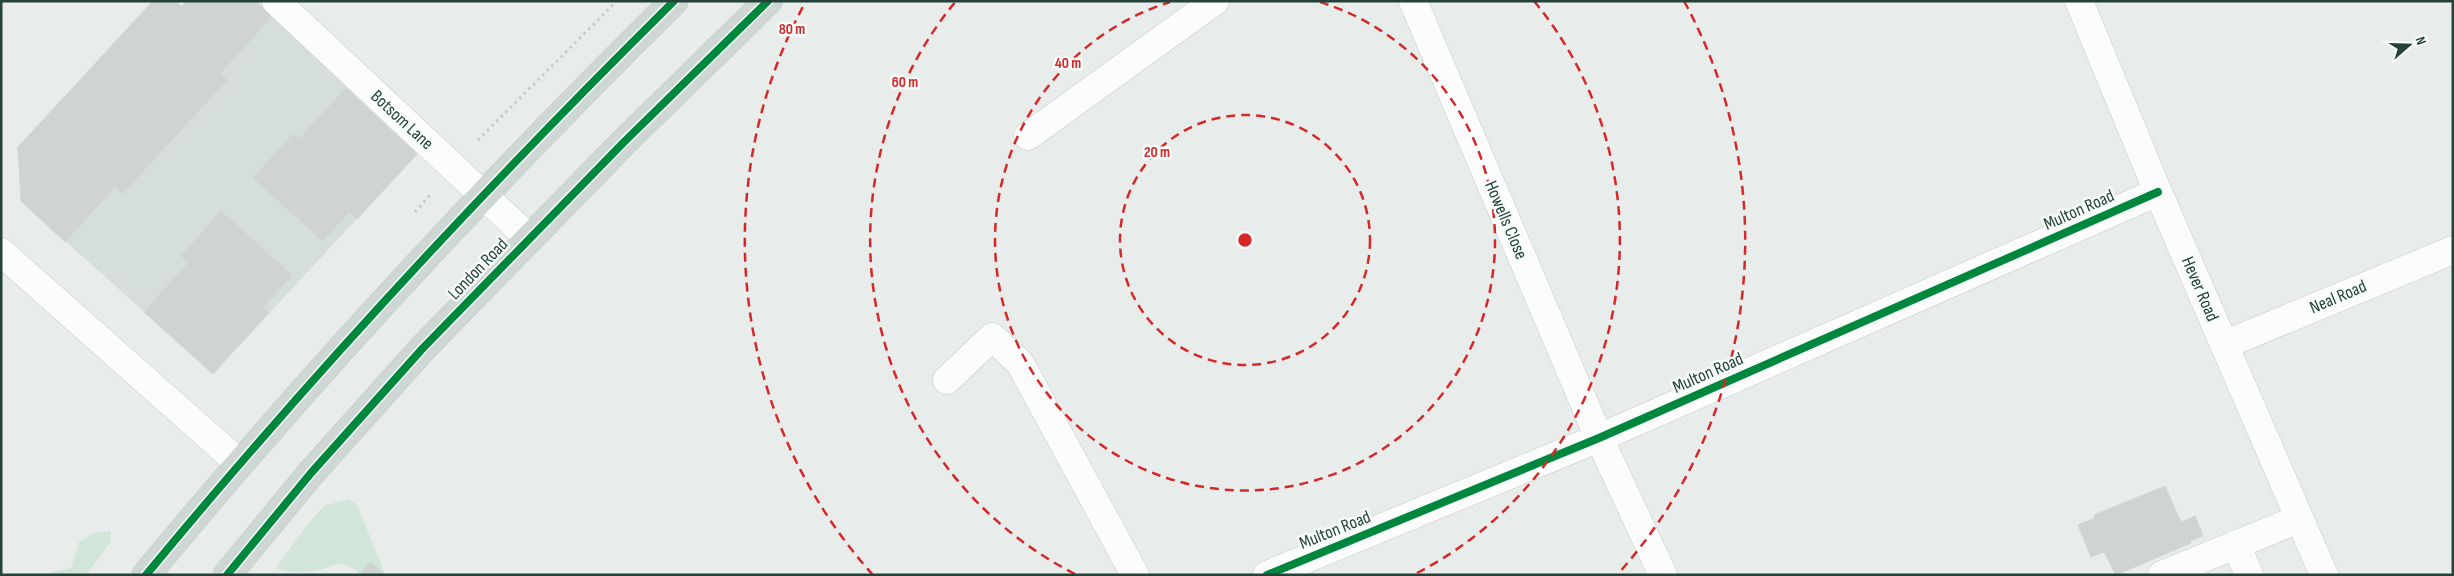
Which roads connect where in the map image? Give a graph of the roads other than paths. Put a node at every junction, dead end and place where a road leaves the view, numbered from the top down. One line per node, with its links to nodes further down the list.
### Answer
1 (276, 1): 9 (street, Botsom Lane)
2 (674, 1): 9 (main road)
3 (768, 1): 10 (main road, London Road)
4 (1215, 1): 7 (street)
5 (1413, 1): 15 (street, Howells Close)
6 (2079, 1): 8 (street, Hever Road)
7 (1028, 136)
8 (2158, 192): 13 (street, Hever Road); 15 (street, Multon Road)
9 (482, 195): 10 (street, Botsom Lane); 16 (main road)
10 (529, 238): 20 (main road, London Road)
11 (2453, 250): 13 (street, Neal Road)
12 (1, 252): 16 (street)
13 (2224, 345): 17 (street, Hever Road)
14 (947, 380): 21 (street)
15 (1599, 438): 22 (street, Multon Road); 23 (street)
16 (239, 463): 19 (main road)
17 (2299, 519): 18 (street); 26 (street, Hever Road)
18 (2236, 544): 24 (street); 25 (street)
19 (146, 575)
20 (228, 575)
21 (1135, 575)
22 (1267, 575)
23 (1663, 575)
24 (2162, 575)
25 (2248, 575)
26 (2324, 575)

